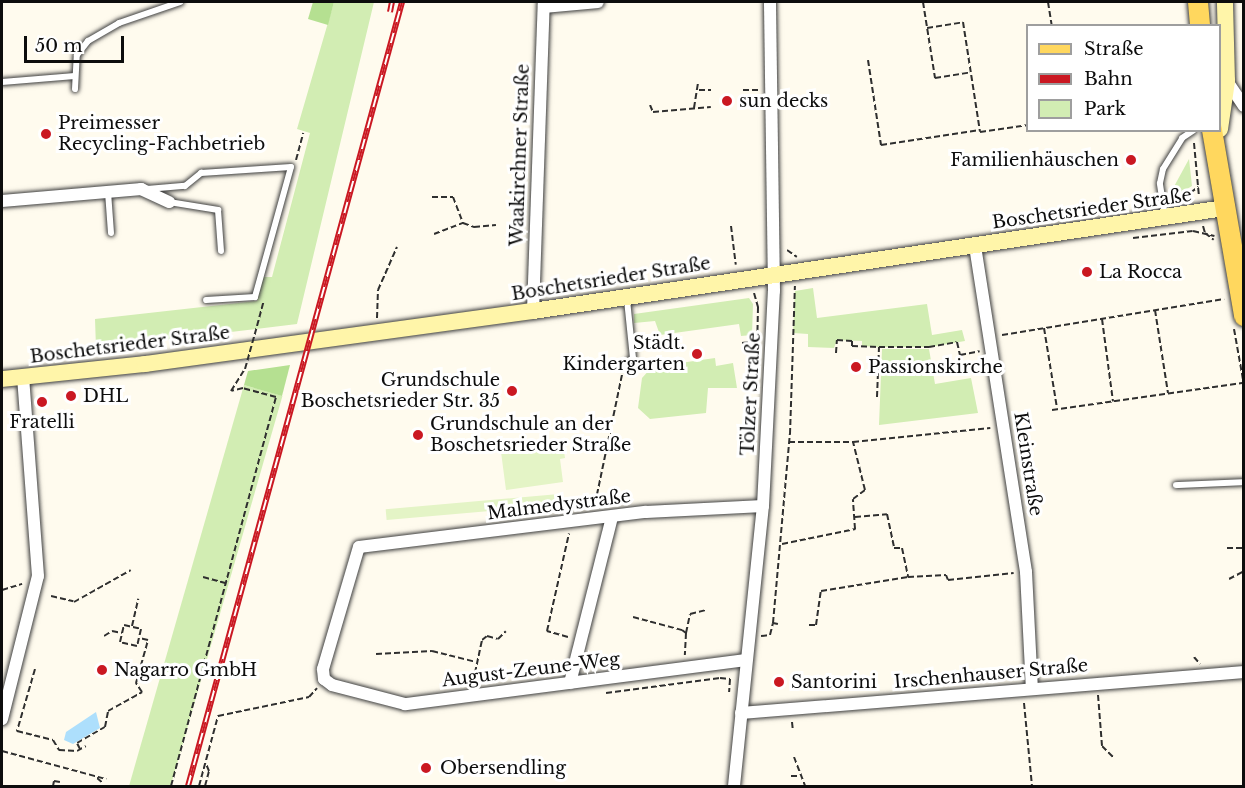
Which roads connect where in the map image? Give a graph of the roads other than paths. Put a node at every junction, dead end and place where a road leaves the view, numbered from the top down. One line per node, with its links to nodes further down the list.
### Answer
1 (180, 2): 8 (lane)
2 (598, 2): 6 (street)
3 (770, 2): 27 (street, Tölzer Straße)
4 (1198, 2): 7 (main road)
5 (1226, 2): 9 (main road)
6 (544, 4): 30 (street, Waakirchner Straße)
7 (1200, 24)
8 (75, 76): 10 (lane); 11 (lane)
9 (1227, 81): 12 (street); 13 (main road)
10 (2, 82)
11 (75, 89)
12 (1244, 106)
13 (1221, 118)
14 (1190, 132): 23 (lane)
15 (1212, 132): 17 (main road)
16 (1219, 132): 17 (main road)
17 (1216, 160): 22 (main road)
18 (141, 189): 19 (street); 21 (street); 29 (lane)
19 (108, 192): 20 (street); 24 (lane)
20 (2, 201)
21 (169, 202): 26 (lane)
22 (1224, 208): 23 (main road, Boschetsrieder Straße); 31 (main road)
23 (1165, 211): 25 (main road, Boschetsrieder Straße)
24 (111, 233)
25 (975, 246): 27 (main road, Boschetsrieder Straße); 43 (street, Kleinstraße)
26 (221, 251)
27 (774, 274): 28 (main road, Boschetsrieder Straße); 37 (street, Tölzer Straße)
28 (627, 296): 30 (main road, Boschetsrieder Straße); 32 (lane)
29 (206, 300)
30 (533, 311): 33 (main road, Boschetsrieder Straße)
31 (1244, 316)
32 (624, 366)
33 (23, 378): 34 (main road, Boschetsrieder Straße); 45 (street)
34 (2, 379)
35 (1244, 482): 36 (lane)
36 (1176, 485)
37 (763, 506): 38 (street, Malmedystraße); 39 (street, Tölzer Straße)
38 (612, 517): 41 (street, Malmedystraße); 42 (street)
39 (747, 660): 42 (street, August-Zeune-Weg); 44 (street, Tölzer Straße)
40 (1244, 672): 43 (street, Irschenhauser Straße)
41 (324, 679): 42 (street, August-Zeune-Weg)
42 (570, 683)
43 (1027, 689): 44 (street, Irschenhauser Straße)
44 (741, 713): 46 (street, Tölzer Straße)
45 (2, 719)
46 (734, 786)

